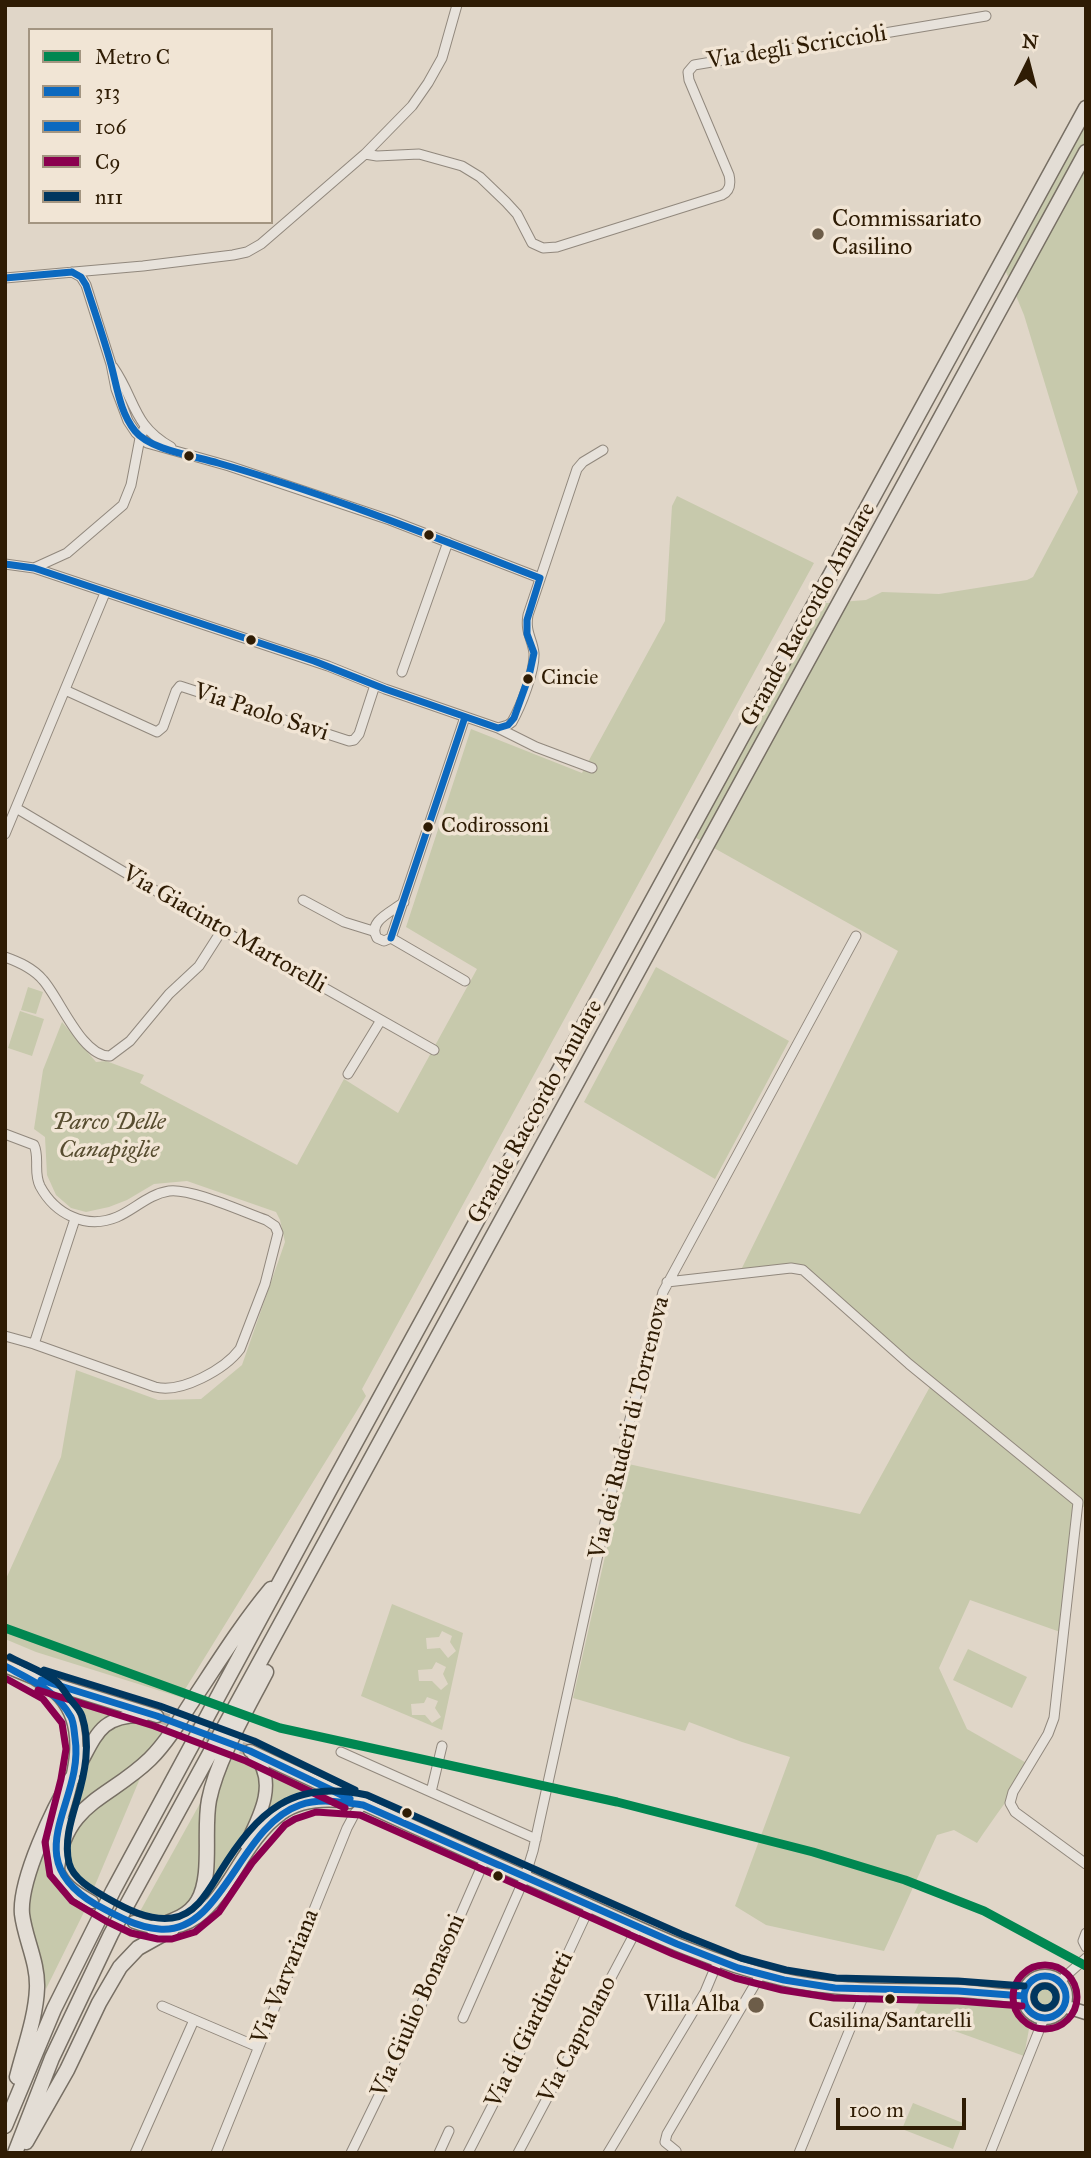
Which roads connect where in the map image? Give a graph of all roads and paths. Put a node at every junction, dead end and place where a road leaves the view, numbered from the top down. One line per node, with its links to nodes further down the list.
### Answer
1 (457, 5): 5 (street)
2 (986, 16): 5 (street, Via degli Scriccioli)
3 (1086, 108): 43 (highway, Grande Raccordo Anulare)
4 (1086, 152): 42 (highway, Grande Raccordo Anulare)
5 (365, 154): 6 (street)
6 (72, 272): 7 (street); 8 (street)
7 (5, 278)
8 (111, 364): 9 (street); 10 (street)
9 (145, 427): 10 (street); 11 (street)
10 (141, 438): 11 (street); 15 (street)
11 (176, 450): 13 (street)
12 (603, 450): 16 (street)
13 (448, 542): 16 (street); 18 (street)
14 (5, 564): 15 (street)
15 (34, 568): 17 (street)
16 (540, 578): 22 (street)
17 (106, 593): 19 (street); 20 (street)
18 (402, 672)
19 (374, 685): 20 (street, Via Paolo Savi); 21 (street)
20 (65, 690): 24 (street)
21 (465, 717): 22 (street); 27 (street)
22 (498, 728): 23 (street)
23 (592, 768)
24 (16, 808): 25 (street); 28 (street, Via Giacinto Martorelli)
25 (5, 834)
26 (303, 900): 29 (street)
27 (404, 902): 29 (street); 31 (street)
28 (222, 930): 32 (street); 34 (street, Via Giacinto Martorelli)
29 (373, 931): 31 (street)
30 (856, 936): 39 (street, Via dei Ruderi di Torrenova)
31 (391, 938): 33 (street)
32 (5, 957)
33 (465, 981)
34 (381, 1020): 35 (street, Via Giacinto Martorelli); 36 (street)
35 (434, 1050)
36 (348, 1074)
37 (5, 1134): 38 (street)
38 (75, 1219): 41 (street); 41 (street)
39 (667, 1282): 51 (street, Via dei Ruderi di Torrenova); 53 (street)
40 (5, 1336): 41 (street)
41 (34, 1344)
42 (327, 1541): 61 (highway); 81 (highway, Grande Raccordo Anulare)
43 (292, 1563): 54 (highway); 78 (highway, Grande Raccordo Anulare)
44 (6, 1666): 45 (main road)
45 (34, 1678): 48 (main road); 48 (main road)
46 (442, 1746): 49 (street)
47 (341, 1752): 49 (street)
48 (72, 1778): 54 (main road); 78 (highway)
49 (431, 1792): 51 (street)
50 (363, 1805): 52 (main road); 55 (main road); 55 (main road); 77 (street, Via Varvariana)
51 (536, 1839): 56 (street, Via dei Ruderi di Torrenova)
52 (485, 1859): 56 (main road); 84 (street, Via Giulio Bonasoni)
53 (1086, 1864)
54 (57, 1868): 57 (main road)
55 (234, 1869): 62 (main road)
56 (525, 1877): 58 (main road); 74 (street, Via dei Ruderi di Torrenova)
57 (93, 1902)
58 (590, 1906): 60 (main road); 86 (street, Via di Giardinetti)
59 (134, 1922): 61 (main road)
60 (638, 1927): 66 (main road); 87 (street, Via Caprolano)
61 (153, 1928): 62 (main road)
62 (172, 1929): 81 (highway)
63 (1086, 1933): 64 (street)
64 (1086, 1947)
65 (1086, 1958): 68 (street)
66 (718, 1961): 67 (main road); 88 (street)
67 (761, 1974): 69 (main road); 80 (street)
68 (1060, 1981): 70 (main road); 72 (main road)
69 (866, 1990): 70 (main road); 89 (street)
70 (1023, 1996): 75 (main road)
71 (162, 2006): 76 (street)
72 (1064, 2006): 73 (main road); 75 (main road)
73 (1086, 2013)
74 (463, 2018)
75 (1044, 2018): 90 (street)
76 (194, 2020): 77 (street); 82 (street)
77 (258, 2047): 83 (street, Via Varvariana)
78 (6, 2124)
79 (449, 2131): 85 (street)
80 (677, 2152)
81 (18, 2153)
82 (135, 2153)
83 (216, 2153)
84 (351, 2153)
85 (439, 2153)
86 (468, 2153)
87 (519, 2153)
88 (608, 2153)
89 (799, 2153)
90 (990, 2153)

